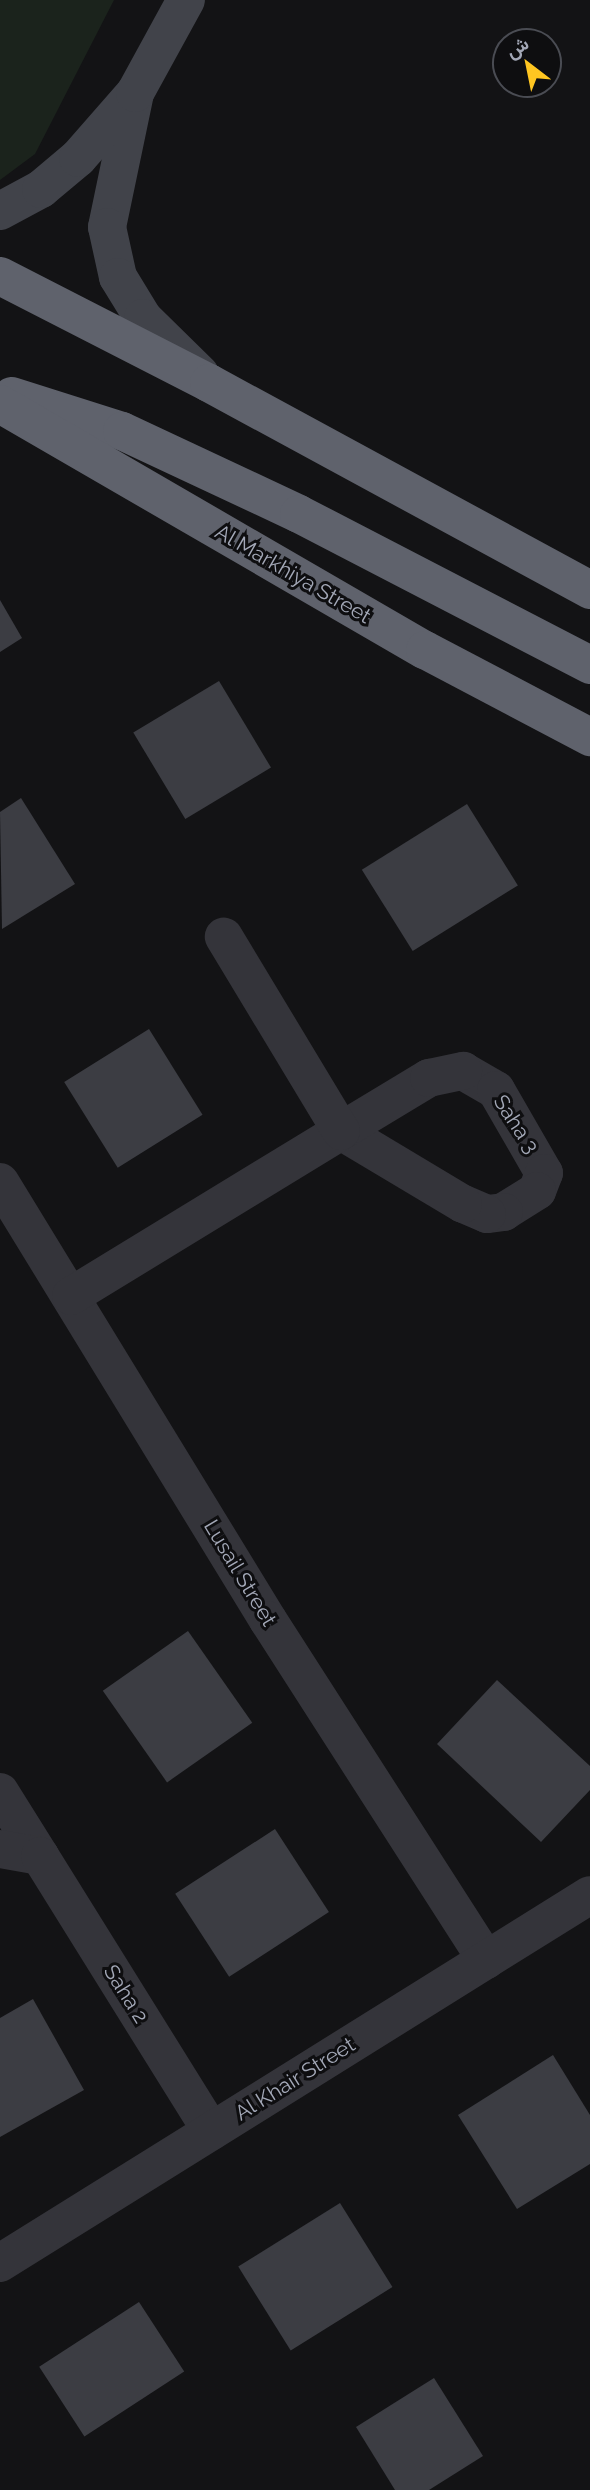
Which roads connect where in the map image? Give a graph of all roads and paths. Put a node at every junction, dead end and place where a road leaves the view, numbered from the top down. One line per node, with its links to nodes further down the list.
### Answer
1 (186, 0): 2 (street)
2 (135, 93): 3 (street); 5 (street)
3 (0, 211)
4 (0, 276): 5 (highway)
5 (209, 383): 8 (highway)
6 (0, 393): 9 (highway)
7 (0, 404): 10 (highway, Al Markhiya Street)
8 (590, 590)
9 (590, 665)
10 (590, 737)
11 (224, 937): 12 (street, Saha 3)
12 (341, 1131): 12 (street, Saha 3); 14 (street, Saha 3)
13 (0, 1182): 14 (street, Lusail Street)
14 (71, 1296): 19 (street, Lusail Street)
15 (0, 1792): 17 (street, Saha 2)
16 (0, 1849): 17 (street)
17 (40, 1856): 20 (street, Saha 2)
18 (590, 1895): 19 (street, Al Khair Street)
19 (486, 1960): 20 (street, Al Khair Street)
20 (211, 2132): 21 (street, Al Khair Street)
21 (0, 2263)

